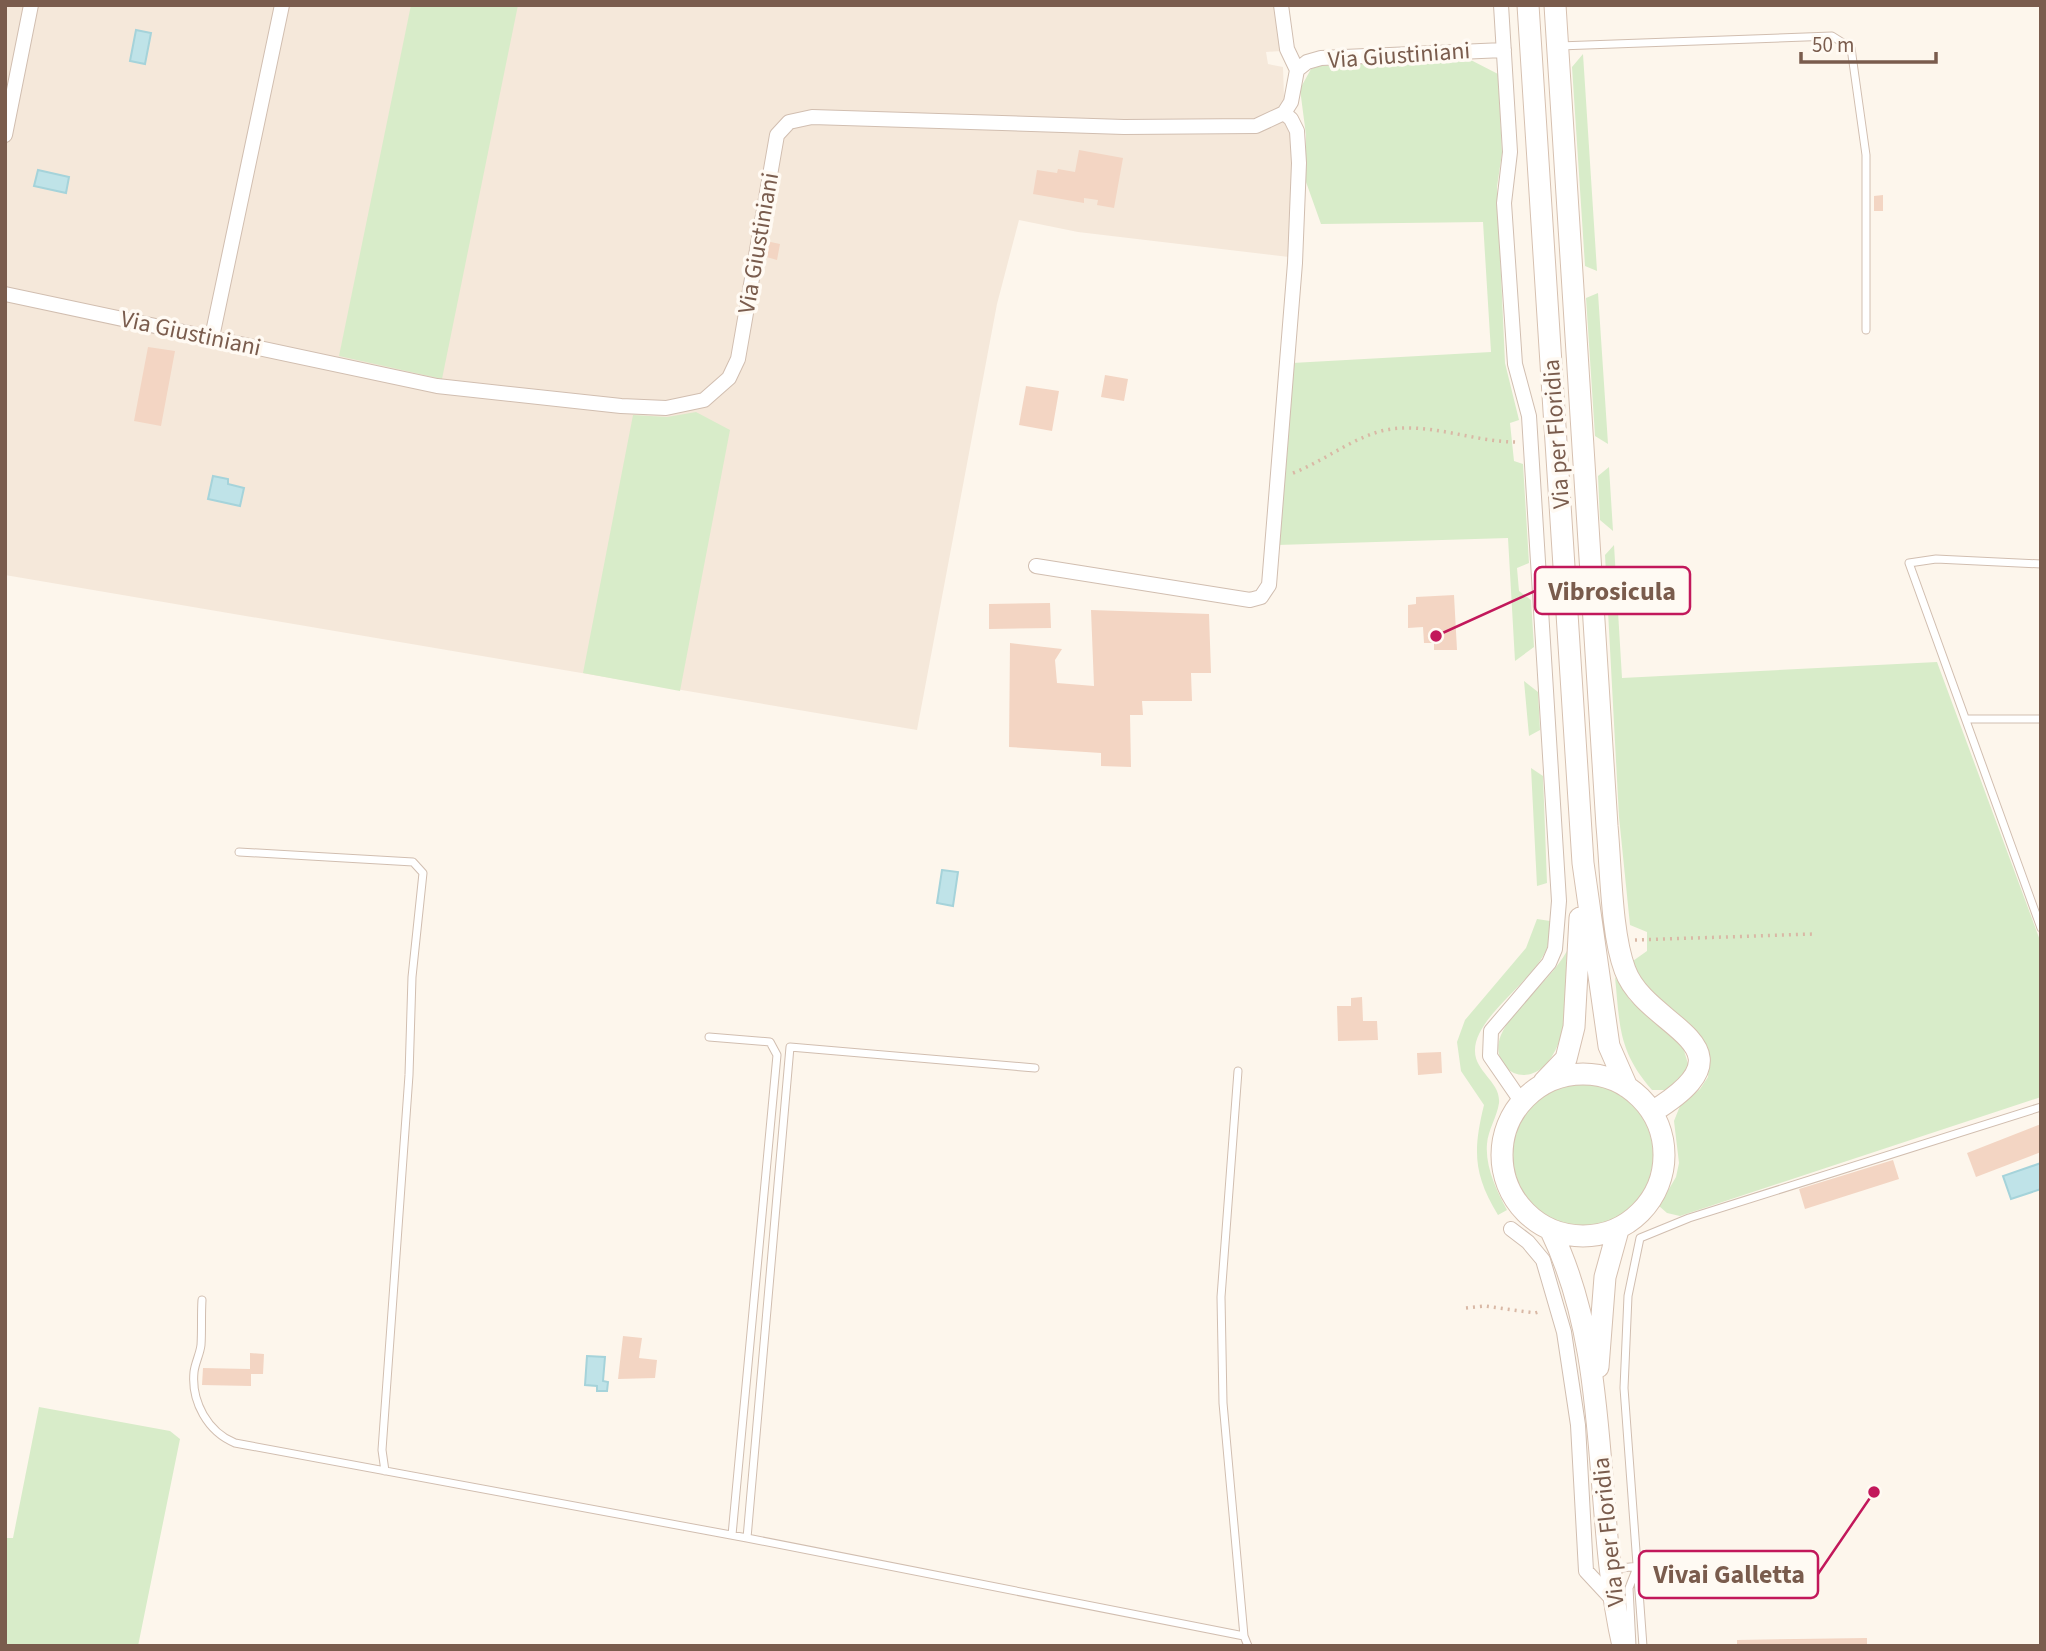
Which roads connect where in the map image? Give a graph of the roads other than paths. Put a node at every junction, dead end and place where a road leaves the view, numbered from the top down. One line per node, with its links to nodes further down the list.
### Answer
1 (282, 5): 14 (street)
2 (1281, 5): 9 (street)
3 (1501, 5): 8 (street)
4 (1528, 5): 20 (main road, Via per Floridia)
5 (1555, 5): 7 (main road)
6 (28, 6): 11 (street)
7 (1558, 46): 13 (lane); 29 (main road)
8 (1504, 50): 9 (street, Via Giustiniani); 27 (street)
9 (1297, 70): 10 (street, Via Giustiniani)
10 (1284, 113): 14 (street, Via Giustiniani); 16 (street)
11 (5, 135)
12 (5, 294): 14 (street, Via Giustiniani)
13 (1866, 330)
14 (212, 337)
15 (2041, 564): 17 (lane)
16 (1036, 566)
17 (1967, 719): 18 (lane); 21 (lane)
18 (2041, 719)
19 (239, 852): 35 (lane)
20 (1583, 863): 25 (main road); 26 (main road)
21 (2041, 928)
22 (709, 1037): 36 (lane)
23 (1035, 1068): 37 (lane)
24 (1238, 1071): 41 (lane)
25 (1543, 1084): 26 (main road); 27 (main road)
26 (1628, 1087): 29 (main road)
27 (1521, 1101): 32 (main road)
28 (2041, 1107): 38 (lane)
29 (1652, 1112): 31 (main road)
30 (1511, 1229): 40 (street)
31 (1618, 1230): 32 (main road); 34 (main road)
32 (1551, 1231): 34 (main road)
33 (202, 1300): 35 (lane)
34 (1596, 1418): 39 (main road, Via per Floridia)
35 (384, 1471): 36 (lane)
36 (732, 1535): 37 (lane)
37 (747, 1538): 41 (lane)
38 (1638, 1566): 39 (lane); 44 (lane); 45 (lane)
39 (1609, 1569): 40 (main road, Via per Floridia)
40 (1612, 1599): 43 (main road, Via per Floridia)
41 (1244, 1636): 42 (lane)
42 (1248, 1646)
43 (1623, 1646)
44 (1633, 1646)
45 (1643, 1646)

